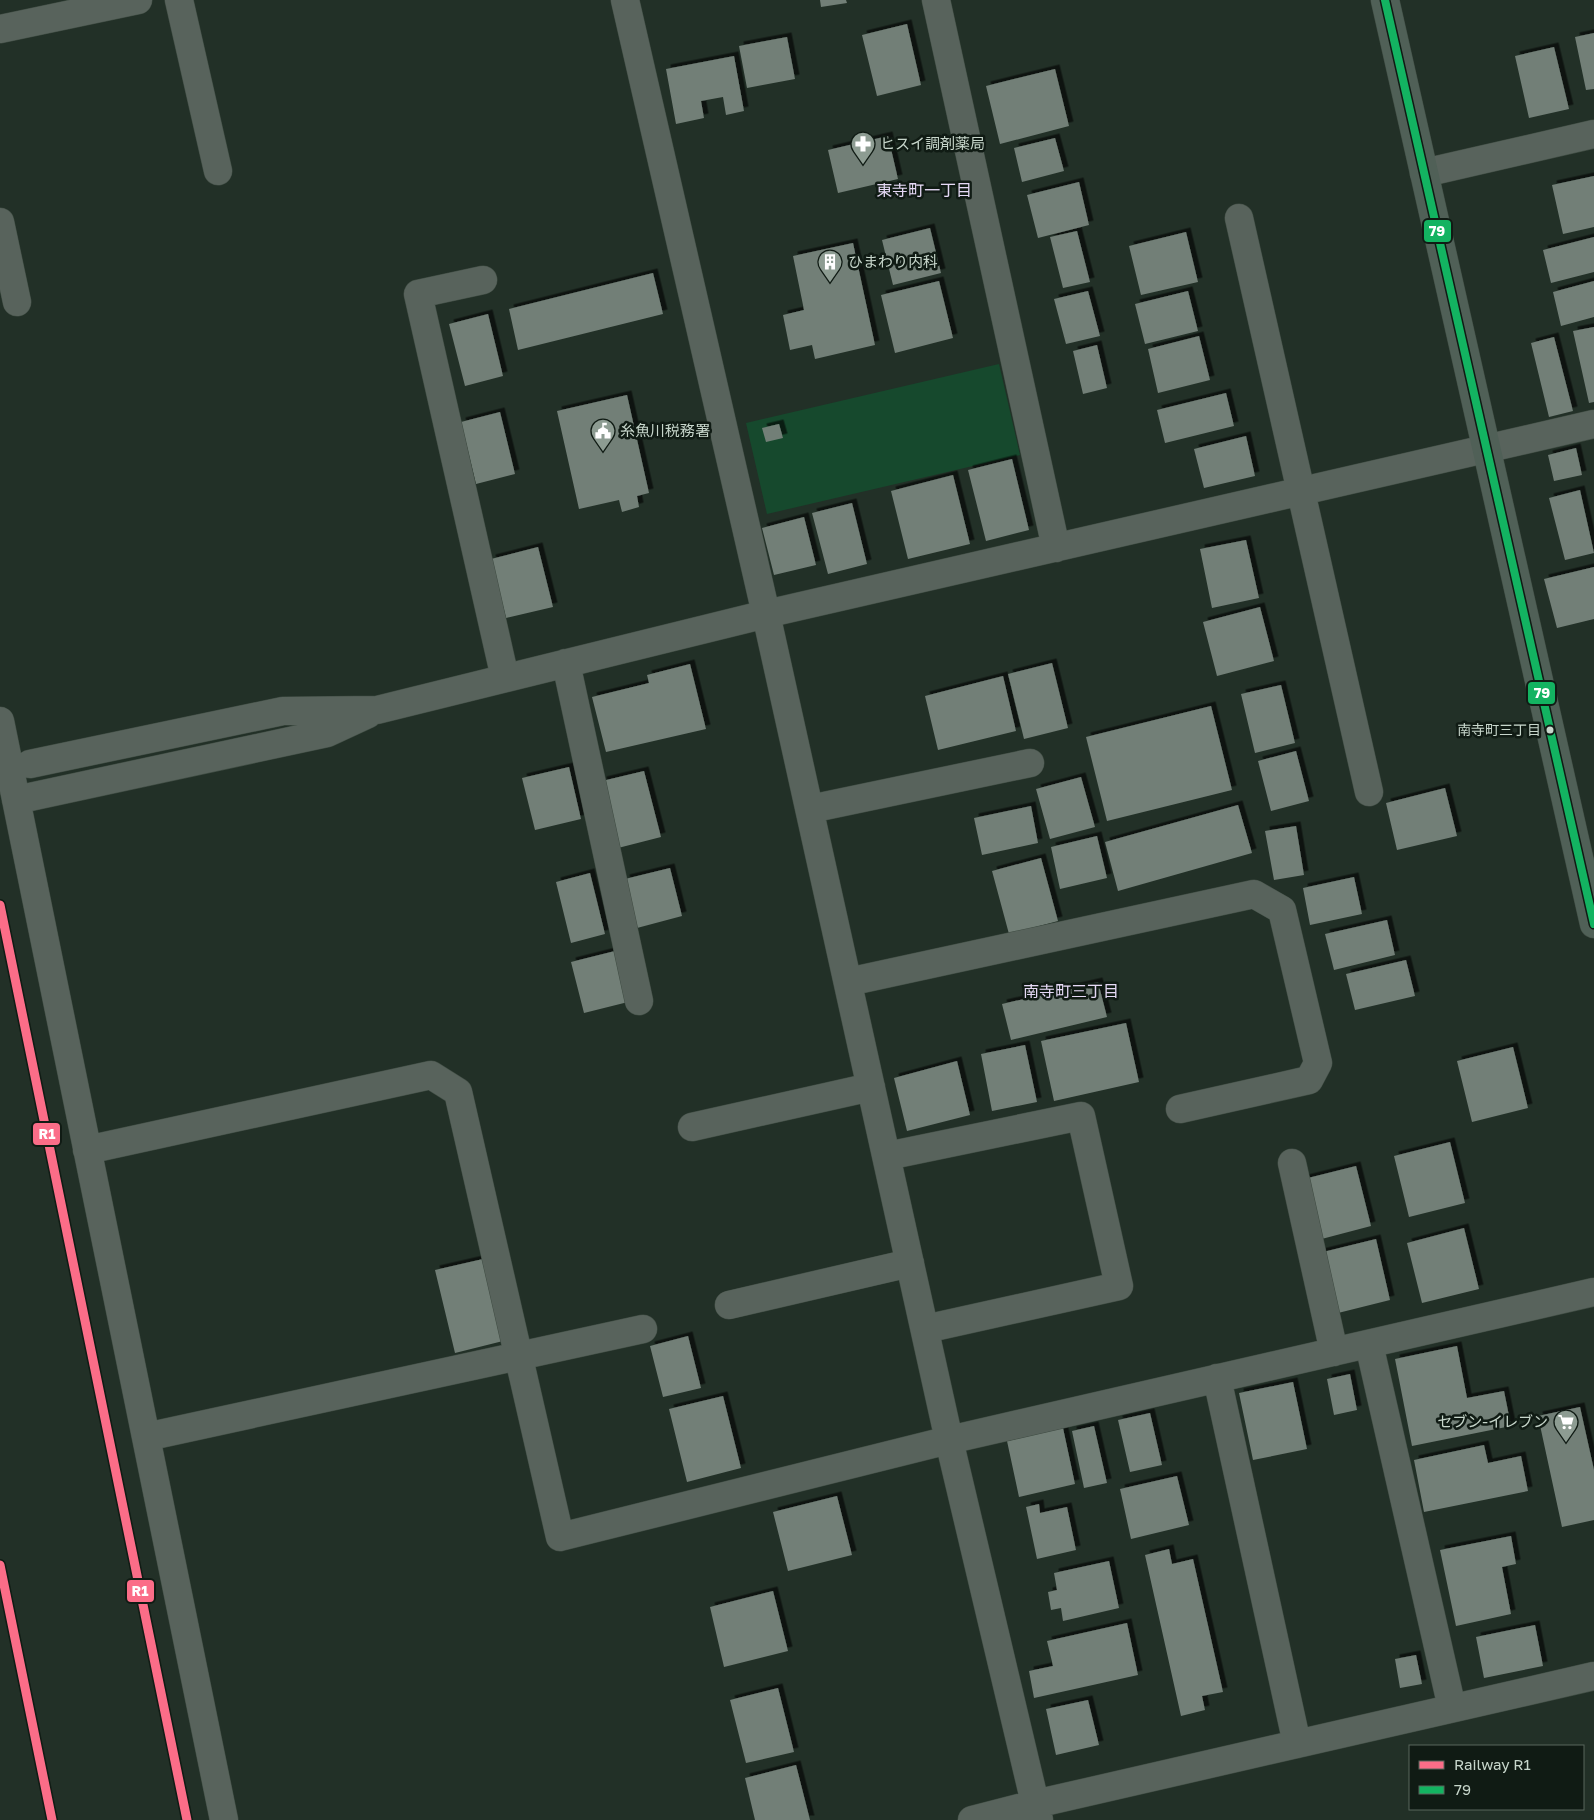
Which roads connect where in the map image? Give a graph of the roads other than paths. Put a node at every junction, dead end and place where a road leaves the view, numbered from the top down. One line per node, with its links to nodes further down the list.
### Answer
1 (138, 0): 6 (street)
2 (179, 0): 8 (street)
3 (625, 0): 18 (street)
4 (936, 0): 17 (street)
5 (1385, 0): 9 (main road)
6 (0, 29)
7 (1594, 134): 9 (street)
8 (218, 172)
9 (1424, 173): 15 (main road)
10 (1239, 218): 16 (street)
11 (0, 222): 13 (street)
12 (483, 280): 20 (street)
13 (17, 302)
14 (1594, 424): 15 (street)
15 (1485, 448): 16 (street); 28 (main road)
16 (1300, 491): 17 (street); 25 (street)
17 (1056, 548): 18 (street)
18 (766, 614): 19 (street); 27 (street)
19 (566, 663): 20 (street); 30 (street)
20 (505, 678): 21 (street)
21 (378, 710): 24 (street); 26 (street)
22 (0, 721): 26 (street)
23 (1030, 763): 27 (street)
24 (30, 764)
25 (1369, 792)
26 (11, 808): 34 (street)
27 (810, 809): 29 (street)
28 (1594, 924)
29 (848, 982): 31 (street); 32 (street)
30 (639, 1001)
31 (871, 1086): 33 (street); 35 (street)
32 (1180, 1109)
33 (692, 1127)
34 (87, 1150): 44 (street); 46 (street)
35 (887, 1156): 37 (street); 41 (street)
36 (1292, 1162): 43 (street)
37 (910, 1263): 39 (street); 41 (street)
38 (1594, 1292): 42 (street)
39 (729, 1305)
40 (643, 1329): 44 (street)
41 (925, 1329): 47 (street)
42 (1369, 1344): 43 (street); 49 (street)
43 (1334, 1352): 45 (street)
44 (518, 1356): 46 (street); 47 (street)
45 (1217, 1378): 47 (street); 50 (street)
46 (146, 1436): 52 (street)
47 (949, 1440): 51 (street)
48 (1594, 1676): 49 (street)
49 (1452, 1708): 50 (street)
50 (1297, 1744): 51 (street)
51 (1037, 1812): 53 (street)
52 (224, 1820)
53 (972, 1820)

